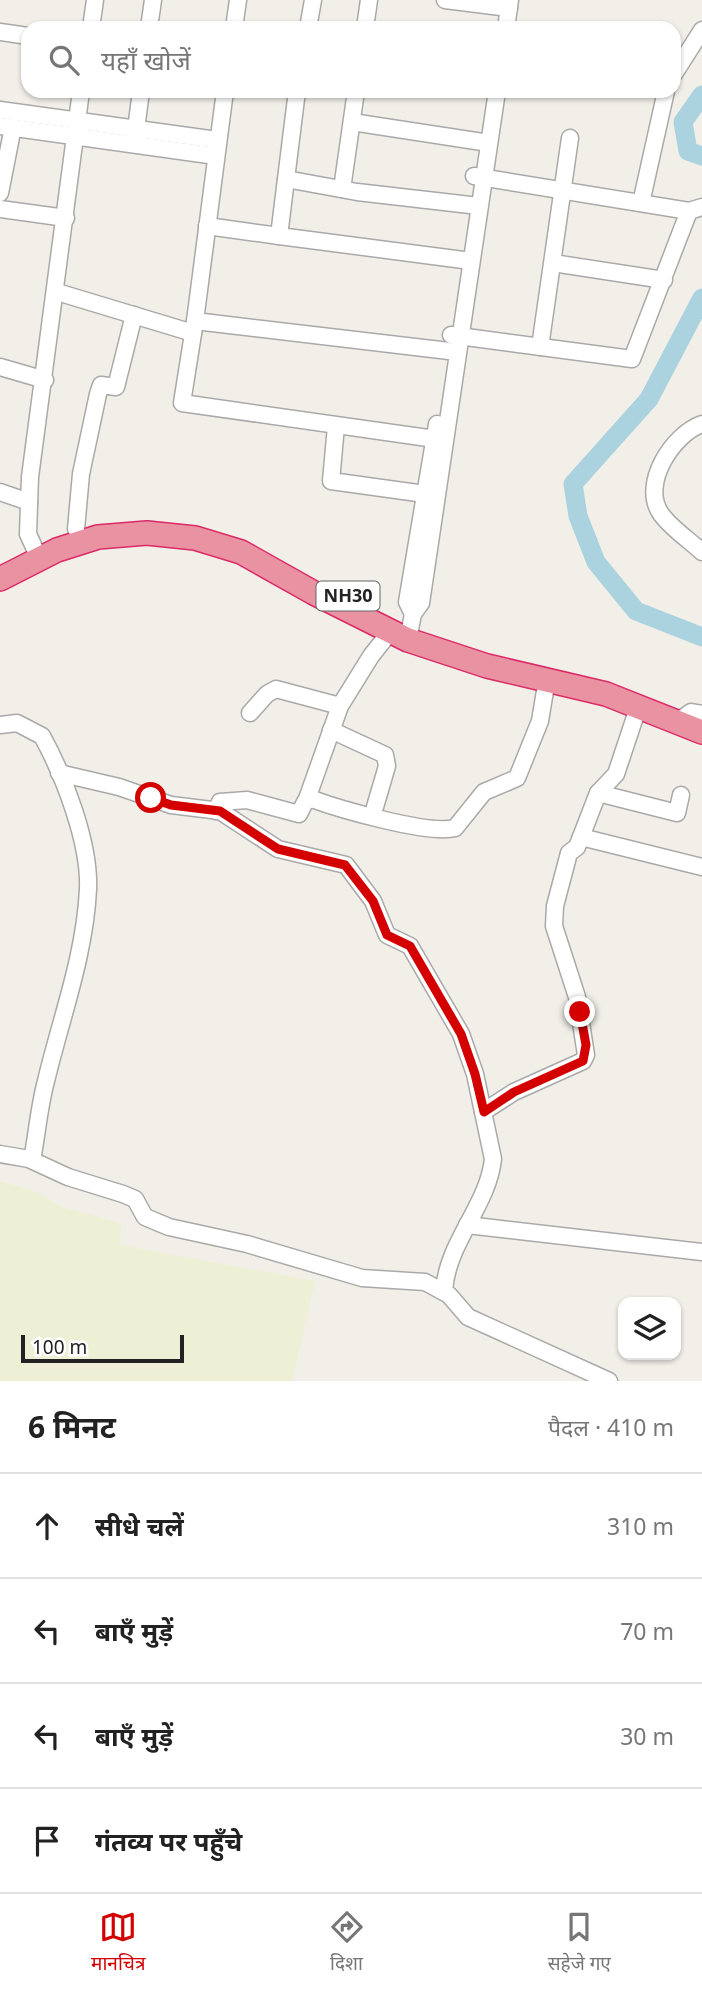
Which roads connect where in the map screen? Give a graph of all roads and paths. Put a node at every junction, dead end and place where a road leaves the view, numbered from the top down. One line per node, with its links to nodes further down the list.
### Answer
1 (95, 0): 8 (street)
2 (153, 0): 9 (street)
3 (238, 0): 10 (street)
4 (313, 0): 11 (street)
5 (369, 0): 12 (street)
6 (445, 0): 7 (street)
7 (504, 4): 13 (street)
8 (91, 21)
9 (150, 21)
10 (235, 21)
11 (309, 21)
12 (366, 21)
13 (498, 21)
14 (702, 30): 17 (street)
15 (0, 32): 16 (street)
16 (21, 35)
17 (681, 63)
18 (80, 98): 29 (street)
19 (140, 98): 30 (street)
20 (224, 98): 33 (street)
21 (296, 98): 35 (street)
22 (355, 98): 27 (street)
23 (486, 98): 32 (street)
24 (495, 98): 32 (street)
25 (665, 98): 39 (street)
26 (0, 110): 29 (street)
27 (352, 122): 32 (street); 36 (street)
28 (6, 126): 29 (street); 38 (street)
29 (76, 128): 30 (street); 43 (street)
30 (135, 136): 33 (street)
31 (570, 138): 37 (street)
32 (484, 142): 34 (street)
33 (216, 148): 44 (street)
34 (479, 177): 37 (street); 40 (street)
35 (285, 179): 36 (street); 45 (street)
36 (342, 189): 40 (street)
37 (563, 190): 39 (street); 47 (street)
38 (0, 193)
39 (641, 203): 42 (street)
40 (475, 206): 46 (street)
41 (0, 209): 43 (street)
42 (696, 209): 48 (street)
43 (66, 218): 49 (street)
44 (207, 226): 45 (street); 51 (street)
45 (279, 236): 46 (street)
46 (466, 261): 52 (street)
47 (553, 263): 48 (street); 53 (street)
48 (664, 280): 53 (street)
49 (57, 292): 50 (street); 55 (street)
50 (134, 315): 51 (street); 62 (street)
51 (194, 327): 52 (street); 57 (street)
52 (453, 341): 53 (street); 58 (street); 67 (street)
53 (540, 347)
54 (0, 367): 55 (street)
55 (45, 380): 61 (street)
56 (702, 424): 64 (street)
57 (336, 426): 58 (street); 60 (street)
58 (435, 439): 60 (street)
59 (0, 492): 61 (street)
60 (425, 494): 67 (street)
61 (29, 502): 63 (street)
62 (75, 529): 63 (highway, NH30); 67 (highway, NH30)
63 (36, 552): 65 (highway, NH30); 66 (highway, NH30); 67 (highway, NH30)
64 (702, 552)
65 (0, 563)
66 (0, 579)
67 (405, 628): 68 (highway, NH30); 70 (street); 72 (highway, NH30)
68 (547, 679): 69 (highway, NH30); 78 (street)
69 (639, 705): 72 (highway, NH30); 76 (street)
70 (340, 706): 71 (street); 74 (street)
71 (250, 713)
72 (695, 720)
73 (0, 725): 75 (street)
74 (331, 730): 78 (street); 79 (street)
75 (59, 773): 80 (street); 85 (street)
76 (598, 793): 77 (street); 81 (street)
77 (681, 795)
78 (307, 799): 80 (street)
79 (375, 807)
80 (216, 811): 83 (street)
81 (581, 837): 82 (street); 83 (street)
82 (702, 867)
83 (484, 1112): 86 (street)
84 (0, 1154): 85 (street)
85 (33, 1160): 88 (street)
86 (467, 1225): 87 (street); 88 (street)
87 (702, 1251)
88 (444, 1291): 89 (street)
89 (609, 1381)

